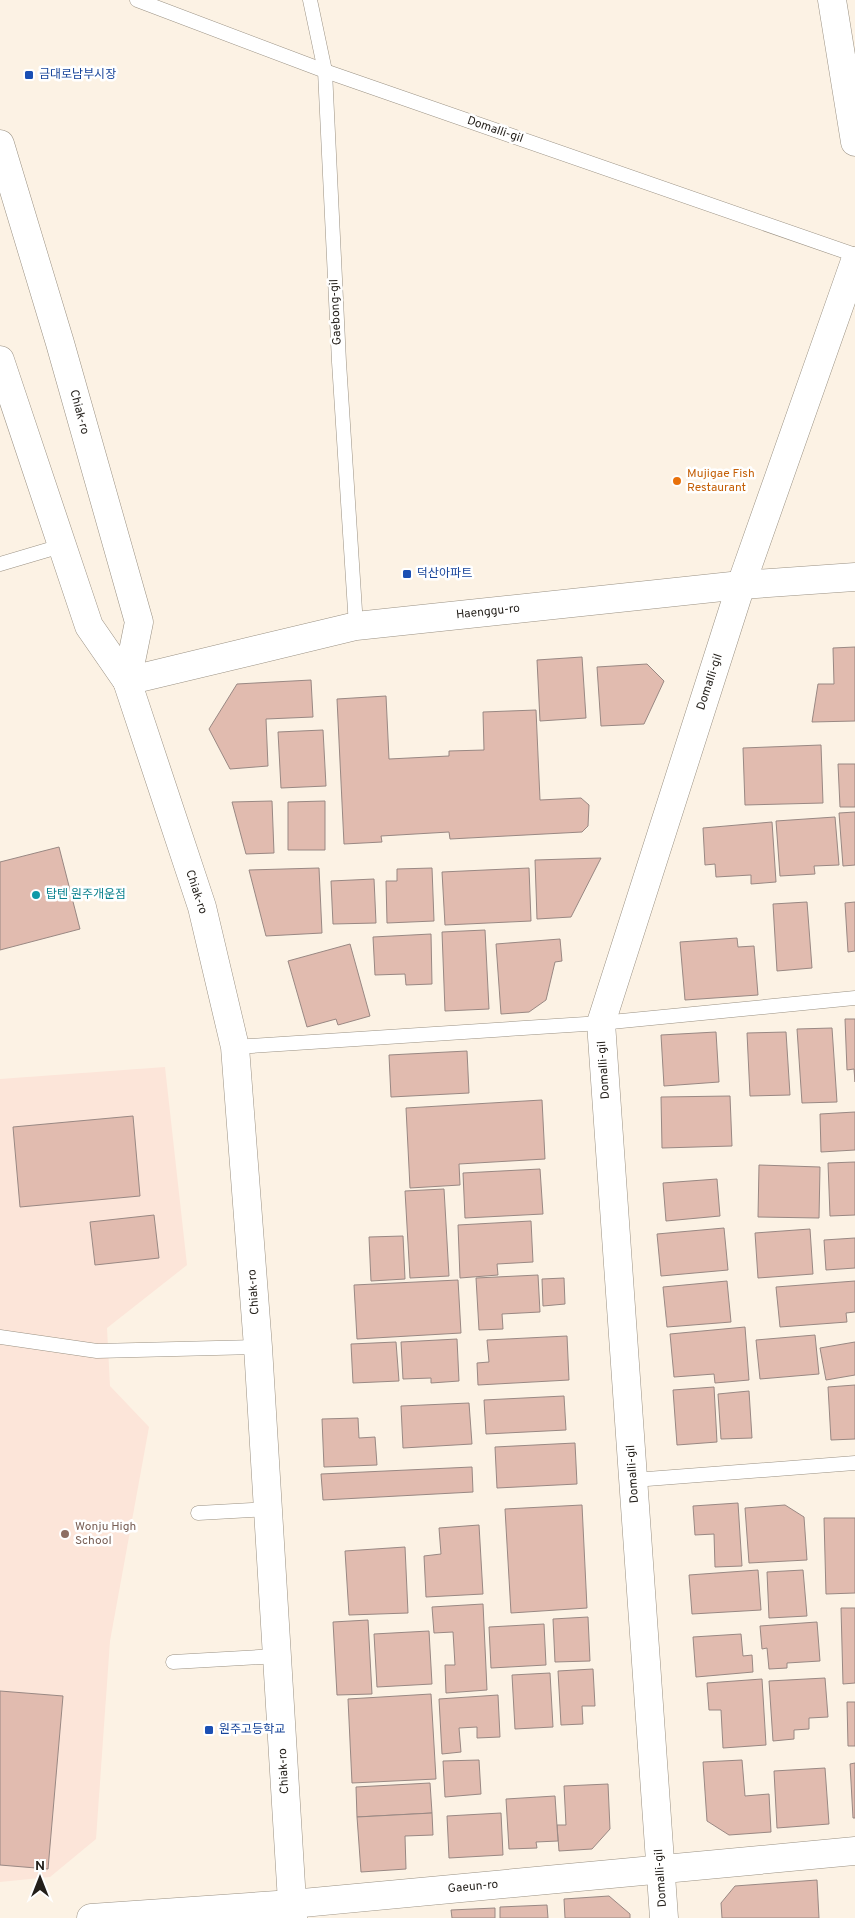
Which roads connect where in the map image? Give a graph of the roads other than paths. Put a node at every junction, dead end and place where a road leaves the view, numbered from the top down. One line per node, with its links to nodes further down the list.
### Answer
1 (137, 0): 4 (lane, Domalli-gil)
2 (310, 0): 4 (lane, Gaebong-gil)
3 (832, 0): 5 (street)
4 (324, 71): 7 (lane, Domalli-gil); 14 (lane, Gaebong-gil)
5 (855, 142)
6 (0, 144): 15 (street, Chiak-ro)
7 (855, 255)
8 (855, 261): 13 (street, Domalli-gil)
9 (0, 360): 10 (street, Chiak-ro)
10 (61, 546): 11 (lane); 15 (street, Chiak-ro)
11 (0, 564)
12 (855, 577): 13 (street, Haenggu-ro)
13 (741, 585): 14 (street, Haenggu-ro); 17 (street, Domalli-gil)
14 (356, 626): 15 (street, Haenggu-ro)
15 (127, 681): 18 (street, Chiak-ro)
16 (855, 998): 17 (lane)
17 (601, 1023): 18 (lane); 22 (street, Domalli-gil)
18 (235, 1046): 20 (street, Chiak-ro)
19 (0, 1337): 20 (lane)
20 (258, 1347): 23 (street, Chiak-ro)
21 (855, 1463): 22 (lane)
22 (634, 1480): 28 (street, Domalli-gil)
23 (269, 1509): 24 (lane); 25 (street, Chiak-ro)
24 (198, 1513)
25 (278, 1656): 26 (lane); 29 (street, Chiak-ro)
26 (173, 1662)
27 (855, 1852): 28 (street, Gaeun-ro)
28 (660, 1871): 29 (street, Gaeun-ro); 32 (street, Domalli-gil)
29 (292, 1911): 30 (street, Gaeun-ro)
30 (123, 1917): 31 (street, Gaeun-ro)
31 (91, 1918)
32 (664, 1918)

